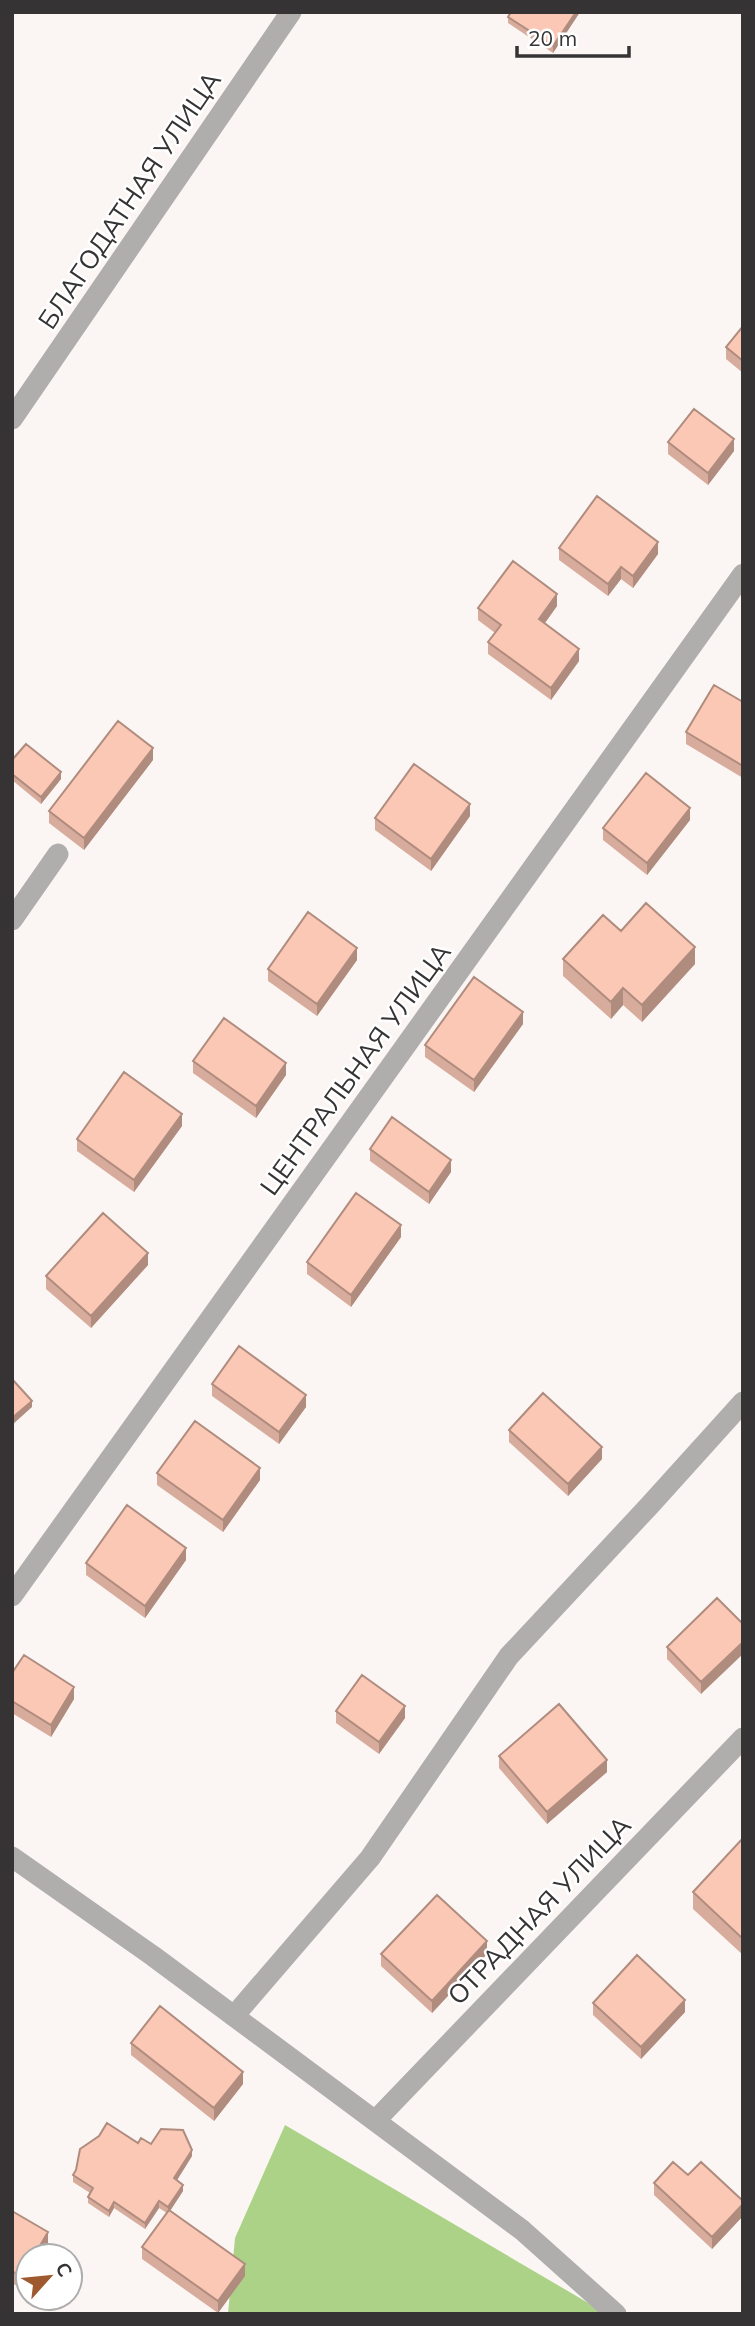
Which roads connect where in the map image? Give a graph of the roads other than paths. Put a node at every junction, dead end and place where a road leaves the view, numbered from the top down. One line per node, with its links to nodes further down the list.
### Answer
1 (291, 12): 2 (street, БЛАГОДАТНАЯ УЛИЦА)
2 (12, 419)
3 (743, 574): 7 (street, ЦЕНТРАЛЬНАЯ УЛИЦА)
4 (58, 854): 5 (street)
5 (12, 920)
6 (743, 1402): 10 (street)
7 (12, 1596)
8 (743, 1738): 11 (street, ОТРАДНАЯ УЛИЦА)
9 (12, 1857): 10 (street)
10 (234, 2016): 11 (street)
11 (375, 2121): 12 (street)
12 (616, 2314)

